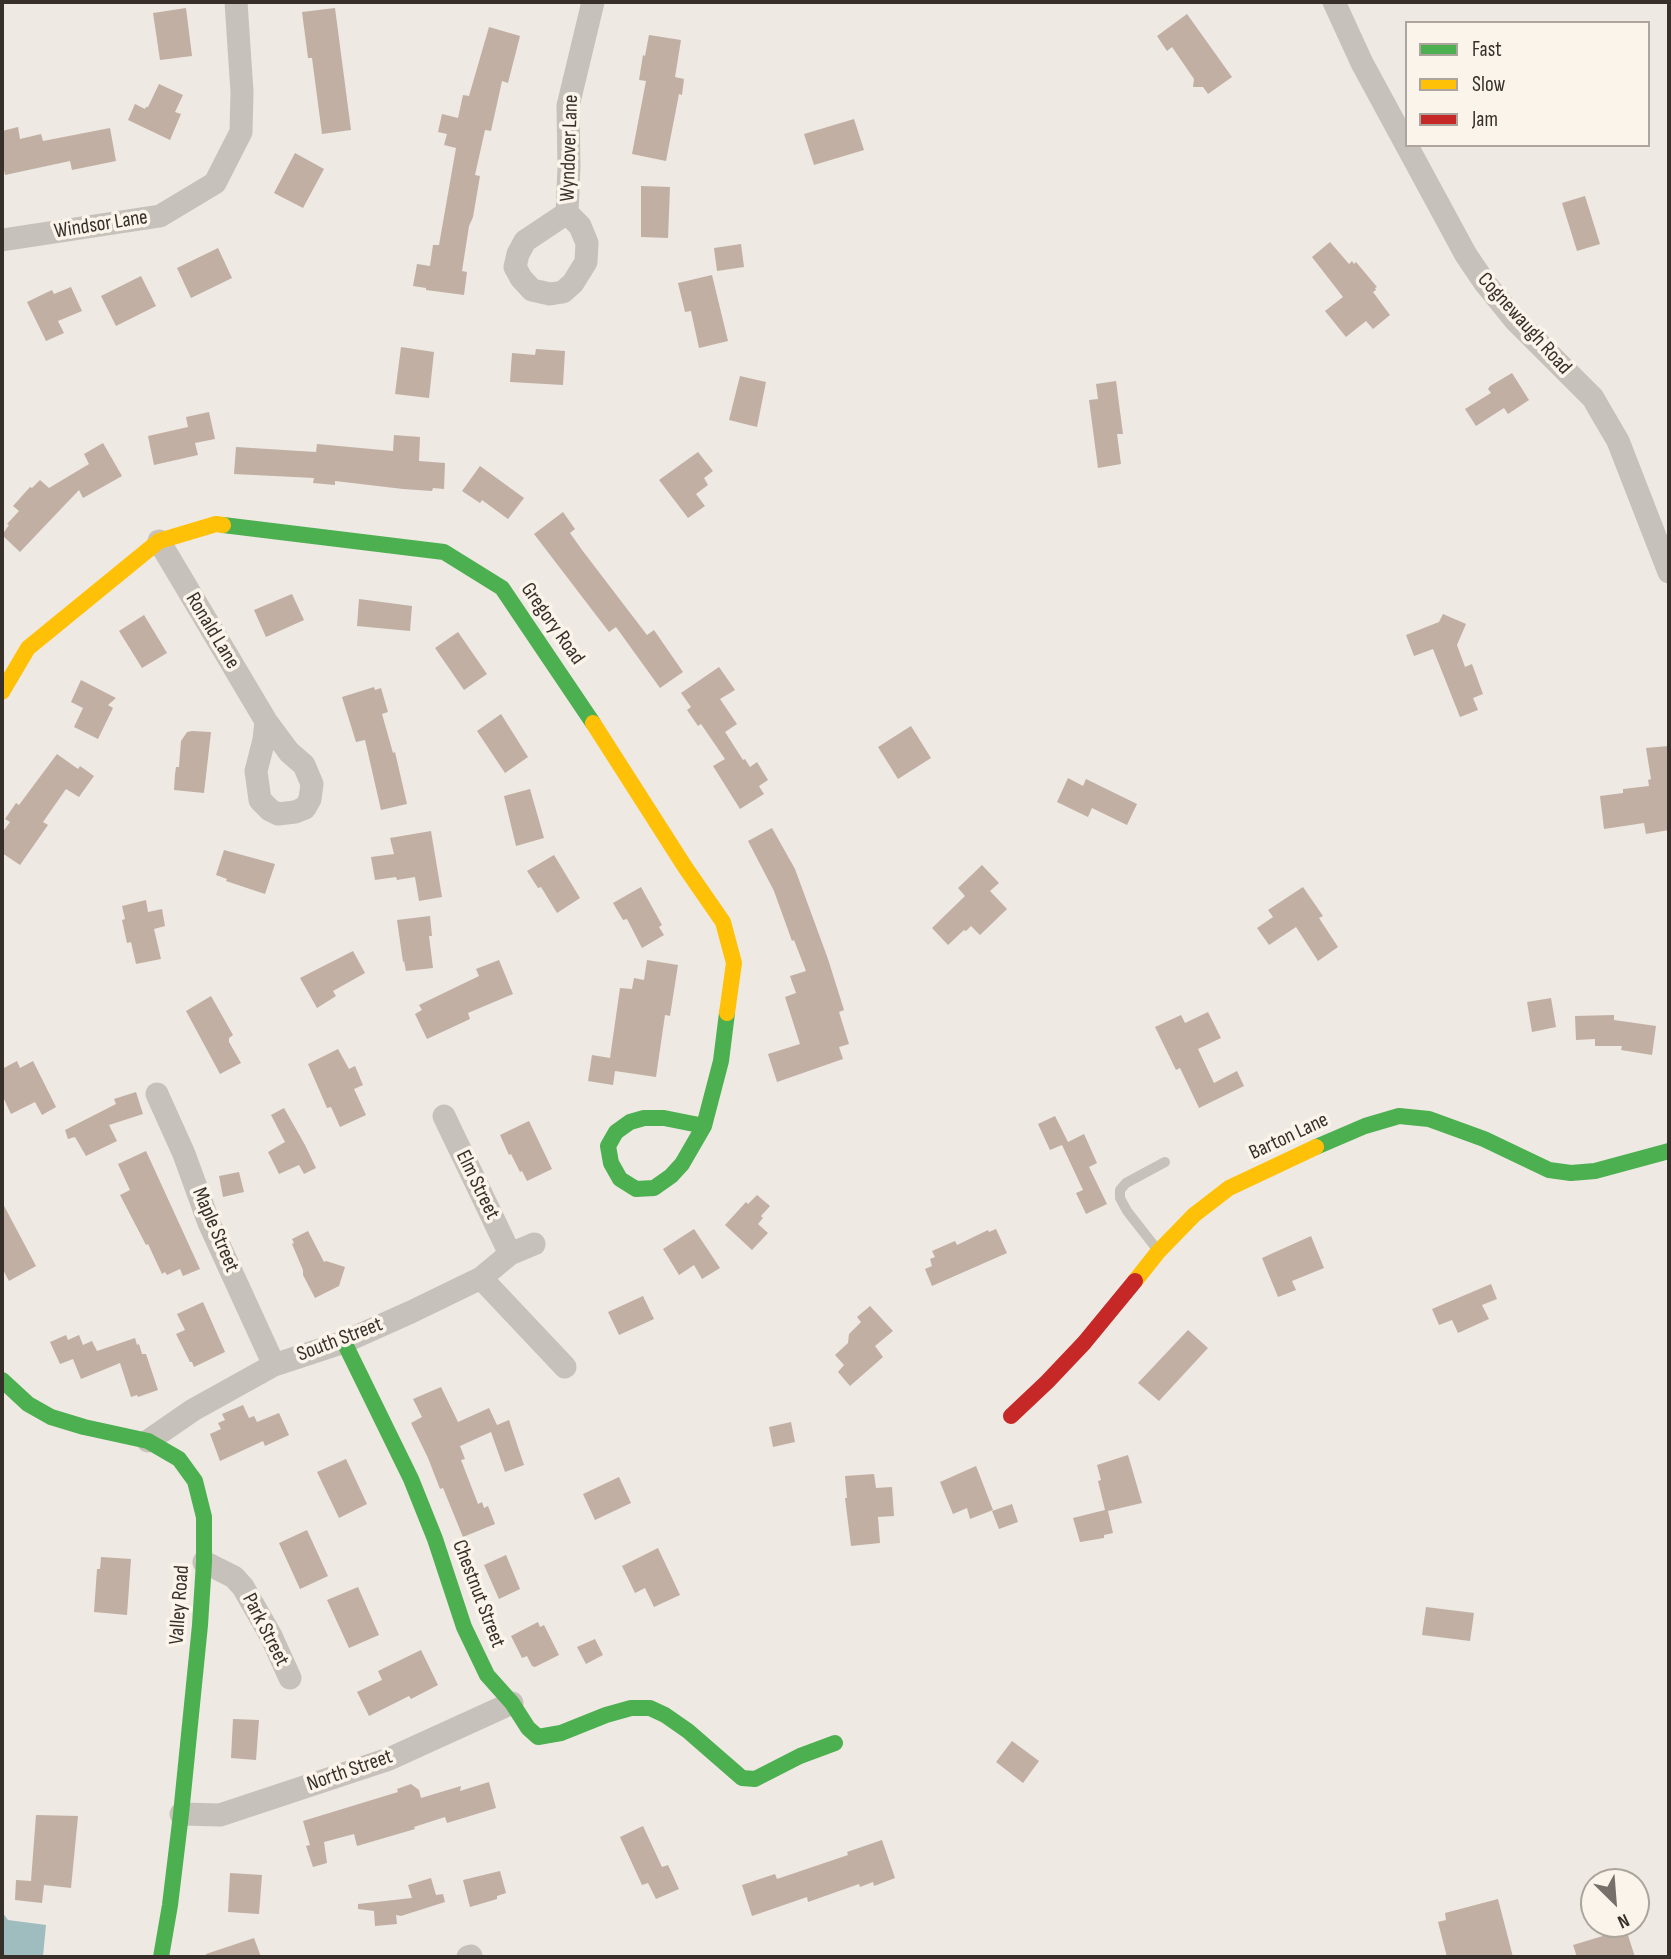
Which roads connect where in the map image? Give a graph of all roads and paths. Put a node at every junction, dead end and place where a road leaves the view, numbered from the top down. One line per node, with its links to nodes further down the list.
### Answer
1 (236, 2): 7 (street, Windsor Lane)
2 (593, 2): 6 (street, Wyndover Lane)
3 (1334, 2): 4 (street, Cognewaugh Road)
4 (1405, 142)
5 (1408, 147): 9 (street, Cognewaugh Road)
6 (567, 214)
7 (2, 240)
8 (159, 541): 10 (street, Gregory Road); 11 (street, Ronald Lane); 14 (street, Gregory Road)
9 (1669, 572)
10 (2, 692)
11 (266, 721)
12 (157, 1094): 22 (street, Maple Street)
13 (444, 1116): 19 (street, Elm Street)
14 (704, 1126): 14 (street, Gregory Road)
15 (1669, 1151): 18 (street, Barton Lane)
16 (1165, 1163): 18 (lane)
17 (534, 1244): 19 (street, South Street)
18 (1158, 1252): 25 (street, Barton Lane)
19 (510, 1254): 20 (street, South Street)
20 (481, 1278): 21 (street, South Street); 23 (street)
21 (344, 1342): 22 (street, South Street); 29 (street, Chestnut Street)
22 (274, 1365): 26 (street, South Street)
23 (565, 1367)
24 (2, 1380): 26 (street, Valley Road)
25 (1011, 1416)
26 (148, 1441): 27 (street, Valley Road)
27 (204, 1562): 28 (street, Park Street); 31 (street, Valley Road)
28 (290, 1678)
29 (512, 1703): 30 (street, Chestnut Street); 31 (street, North Street)
30 (835, 1743)
31 (181, 1814): 32 (street, Valley Road)
32 (161, 1957)

